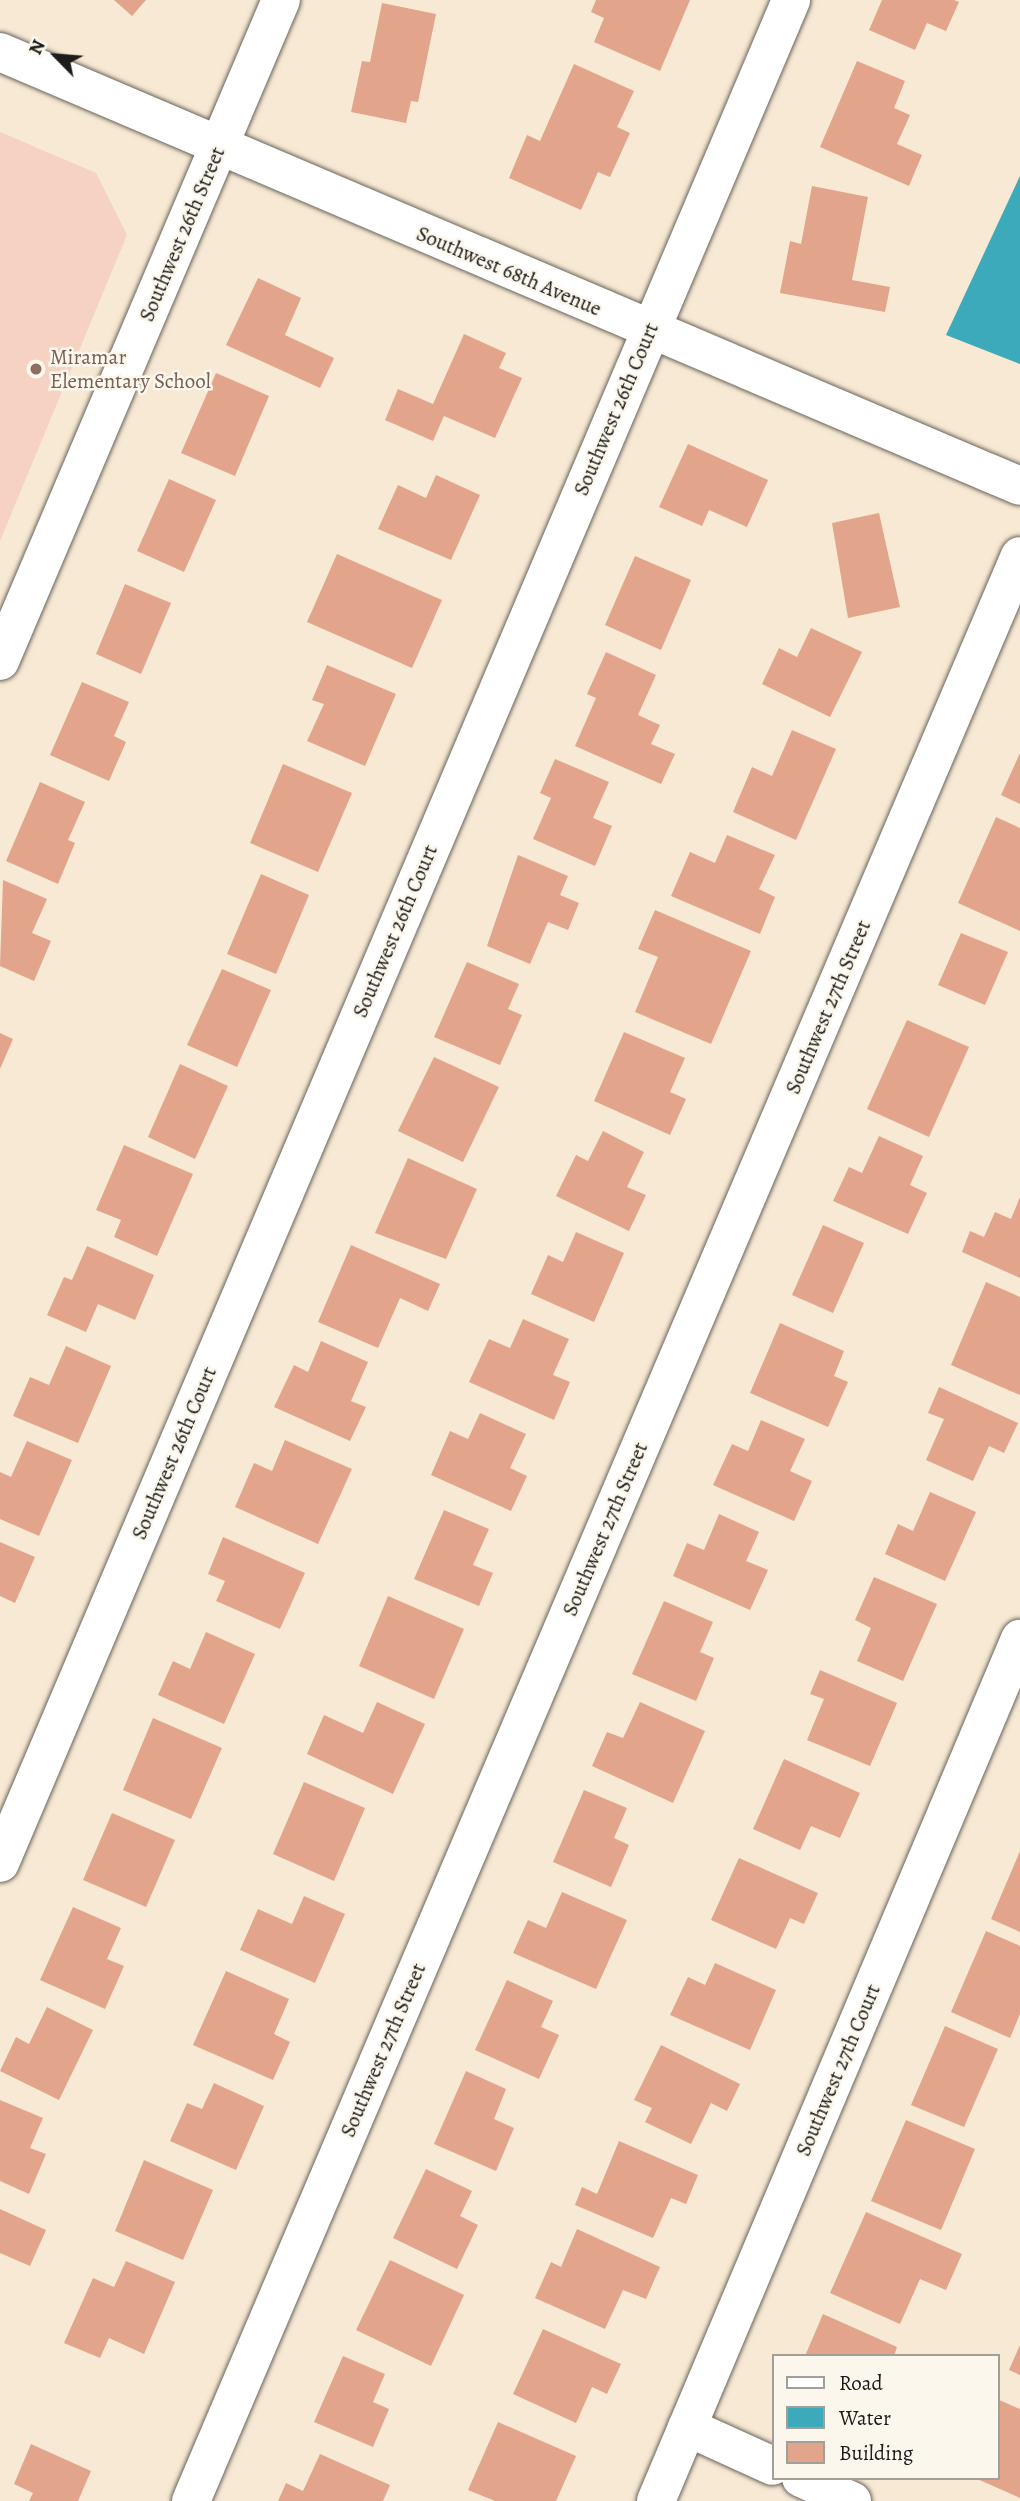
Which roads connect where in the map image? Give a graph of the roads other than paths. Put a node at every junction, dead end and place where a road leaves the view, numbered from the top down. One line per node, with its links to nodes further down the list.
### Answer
1 (281, 0): 4 (street, Southwest 26th Street)
2 (791, 0): 5 (street, Southwest 26th Court)
3 (0, 52): 4 (street, Southwest 68th Avenue)
4 (220, 146): 5 (street, Southwest 68th Avenue); 8 (street, Southwest 26th Street)
5 (649, 332): 6 (street, Southwest 68th Avenue); 11 (street, Southwest 26th Court)
6 (1020, 486)
7 (1020, 556): 15 (street, Southwest 27th Street)
8 (10, 612): 9 (street, Southwest 26th Street)
9 (0, 661)
10 (1020, 1639): 12 (street, Southwest 27th Court)
11 (0, 1863)
12 (687, 2427): 13 (street); 16 (street, Southwest 27th Court)
13 (772, 2466)
14 (805, 2480): 17 (street)
15 (191, 2501)
16 (656, 2501)
17 (852, 2501)

